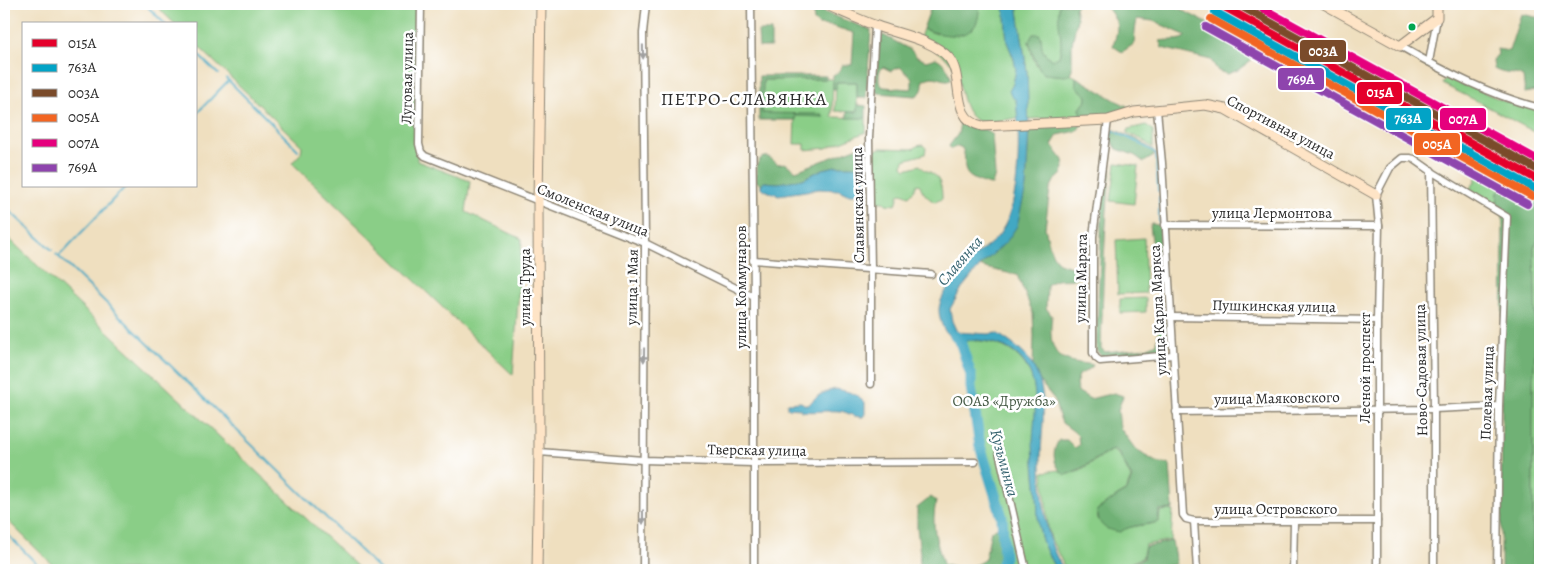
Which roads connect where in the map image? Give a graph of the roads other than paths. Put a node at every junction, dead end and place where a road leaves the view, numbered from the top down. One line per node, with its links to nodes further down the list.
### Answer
1 (421, 4): 15 (street, Луговая улица)
2 (541, 4): 18 (street, улица Труда)
3 (646, 4): 21 (street, улица 1 Мая, one-way to 21)
4 (751, 4): 22 (street, улица Коммунаров)
5 (824, 4): 9 (street, Спортивная улица)
6 (1324, 4): 10 (street)
7 (1436, 4): 8 (street)
8 (1437, 18): 10 (street); 11 (street)
9 (876, 26): 14 (street, Спортивная улица); 23 (street, Славянская улица)
10 (1400, 46): 11 (street)
11 (1429, 62): 12 (street)
12 (1540, 108)
13 (1157, 110): 14 (street, Спортивная улица); 17 (street, Спортивная улица); 19 (street, улица Карла Маркса)
14 (1108, 120): 28 (street, улица Марата)
15 (421, 152): 18 (street, Смоленская улица)
16 (1430, 170): 17 (street); 30 (street, Полевая улица); 31 (street, Ново-Садовая улица)
17 (1376, 195): 20 (street, Лесной проспект)
18 (538, 201): 21 (street, Смоленская улица); 34 (street, улица Труда)
19 (1165, 225): 20 (street, улица Лермонтова); 26 (street, улица Карла Маркса)
20 (1378, 226): 27 (street, Лесной проспект)
21 (645, 243): 25 (street, Смоленская улица); 36 (street, улица 1 Мая, one-way to 36)
22 (753, 260): 23 (street); 25 (street, улица Коммунаров)
23 (871, 270): 24 (street); 29 (street, Славянская улица)
24 (930, 274)
25 (754, 297): 38 (street, улица Коммунаров)
26 (1171, 317): 27 (street, Пушкинская улица); 28 (street, улица Карла Маркса)
27 (1377, 320): 32 (street, Лесной проспект)
28 (1173, 354): 33 (street, улица Карла Маркса)
29 (871, 384)
30 (1499, 406): 31 (street, улица Маяковского); 51 (street, Полевая улица)
31 (1434, 409): 32 (street, улица Маяковского); 50 (street, Ново-Садовая улица)
32 (1378, 410): 33 (street, улица Маяковского); 41 (street, Лесной проспект)
33 (1176, 412): 39 (street, улица Карла Маркса)
34 (540, 452): 36 (street, Тверская улица); 43 (street, улица Труда)
35 (999, 452): 46 (street)
36 (643, 460): 38 (street, Тверская улица); 44 (street, улица 1 Мая, one-way to 44)
37 (975, 462): 38 (street, Тверская улица)
38 (753, 463): 45 (street, улица Коммунаров)
39 (1182, 508): 40 (street, улица Островского)
40 (1194, 521): 42 (street, улица Островского); 47 (street)
41 (1377, 521): 42 (street, улица Островского); 49 (street, Лесной проспект)
42 (1294, 522): 48 (street)
43 (537, 570)
44 (643, 570)
45 (754, 570)
46 (1026, 570)
47 (1197, 570)
48 (1294, 570)
49 (1377, 570)
50 (1434, 570)
51 (1497, 570)

